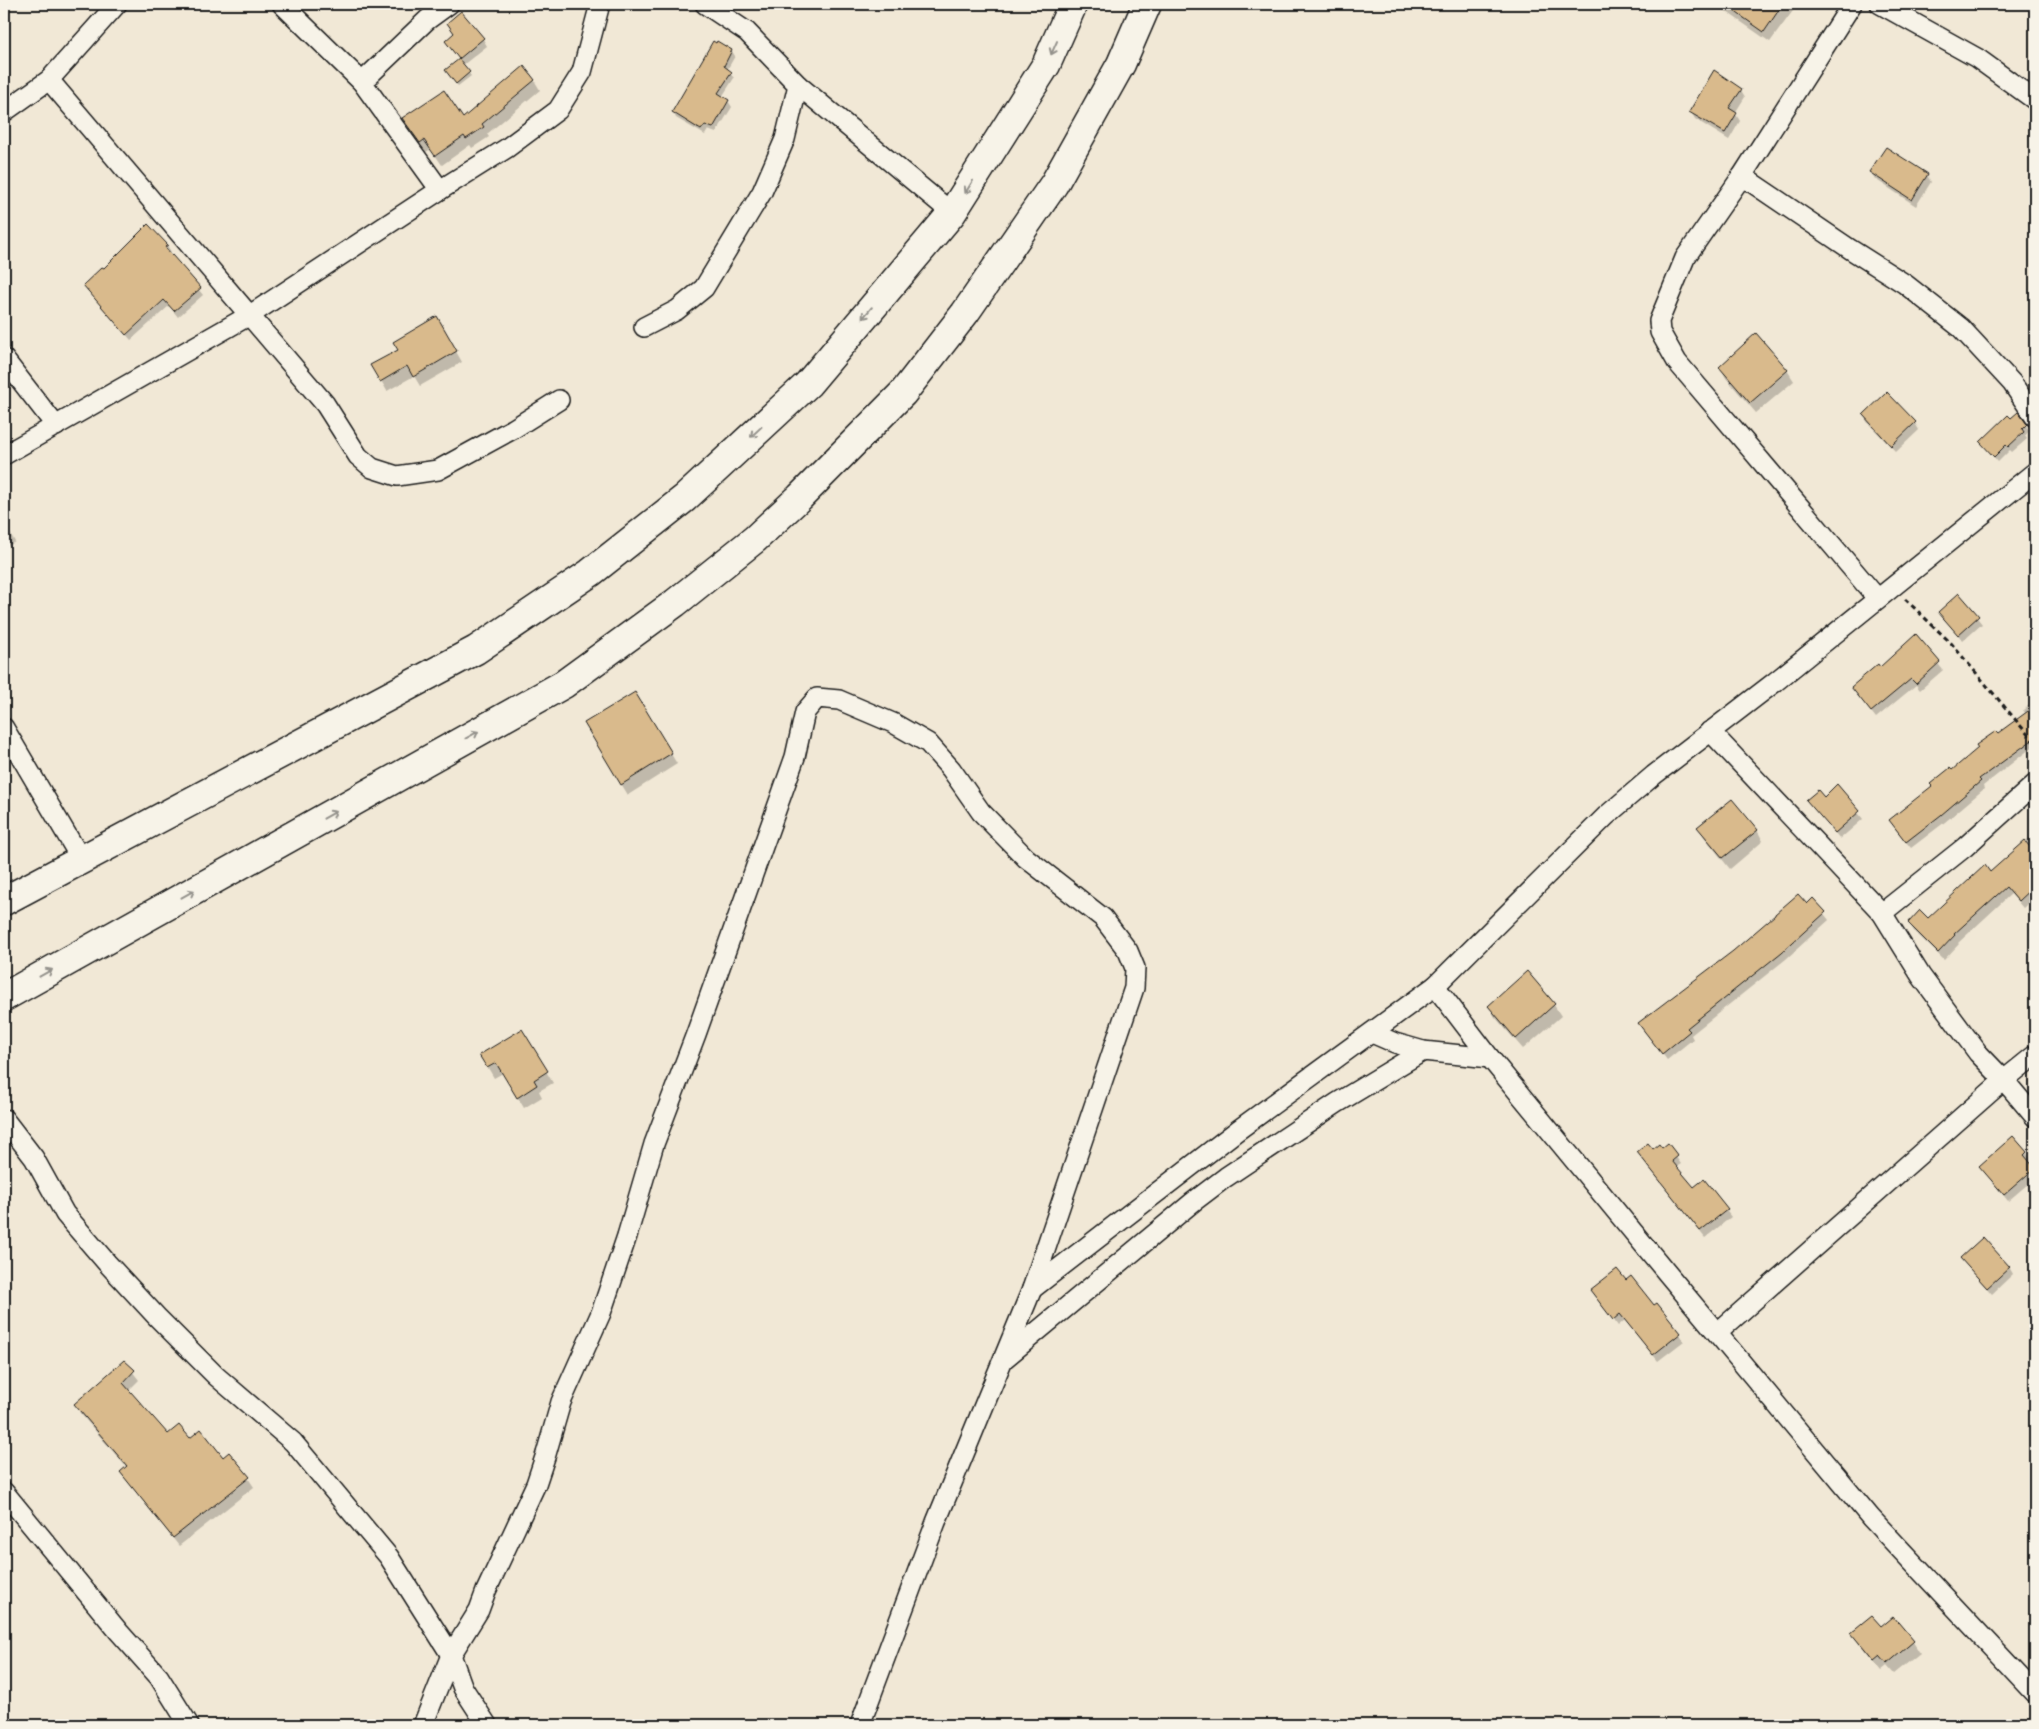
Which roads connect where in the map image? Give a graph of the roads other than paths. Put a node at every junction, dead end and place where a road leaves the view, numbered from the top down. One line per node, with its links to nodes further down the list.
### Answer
1 (117, 4): 10 (street)
2 (282, 4): 11 (street)
3 (449, 4): 11 (street)
4 (600, 4): 16 (street)
5 (705, 4): 12 (street)
6 (1073, 4): 17 (highway, one-way to 17)
7 (1147, 4): 34 (highway, one-way to 7)
8 (1852, 4): 15 (street)
9 (1880, 4): 13 (street)
10 (49, 80): 14 (street); 18 (street)
11 (362, 82): 16 (street)
12 (798, 85): 17 (street); 19 (street)
13 (2035, 100)
14 (4, 112)
15 (1742, 176): 22 (street); 26 (street)
16 (440, 190): 18 (street)
17 (952, 213): 30 (highway, one-way to 30)
18 (250, 315): 21 (street); 23 (street)
19 (644, 327)
20 (4, 359): 23 (street)
21 (559, 400)
22 (2035, 417)
23 (56, 426): 24 (street)
24 (4, 455)
25 (2035, 472): 26 (street)
26 (1884, 592): 28 (street)
27 (4, 728): 30 (street)
28 (1710, 732): 32 (street); 33 (street)
29 (2035, 784): 32 (street)
30 (81, 860): 31 (highway)
31 (4, 902)
32 (1882, 913): 39 (street)
33 (1434, 986): 35 (street); 38 (street)
34 (4, 997)
35 (1372, 1033): 36 (street); 42 (street)
36 (1423, 1051): 38 (street); 43 (street)
37 (2035, 1055): 39 (street)
38 (1490, 1058): 45 (street)
39 (2004, 1080): 40 (street); 45 (street)
40 (2035, 1117)
41 (4, 1120): 48 (street)
42 (1186, 1170): 43 (street); 44 (street)
43 (1193, 1202): 46 (street)
44 (1032, 1289): 46 (street); 48 (street)
45 (1717, 1333): 49 (street)
46 (1002, 1361): 53 (street)
47 (4, 1492): 50 (street)
48 (451, 1655): 51 (street); 52 (street)
49 (2034, 1688)
50 (189, 1725)
51 (423, 1725)
52 (487, 1725)
53 (860, 1725)

